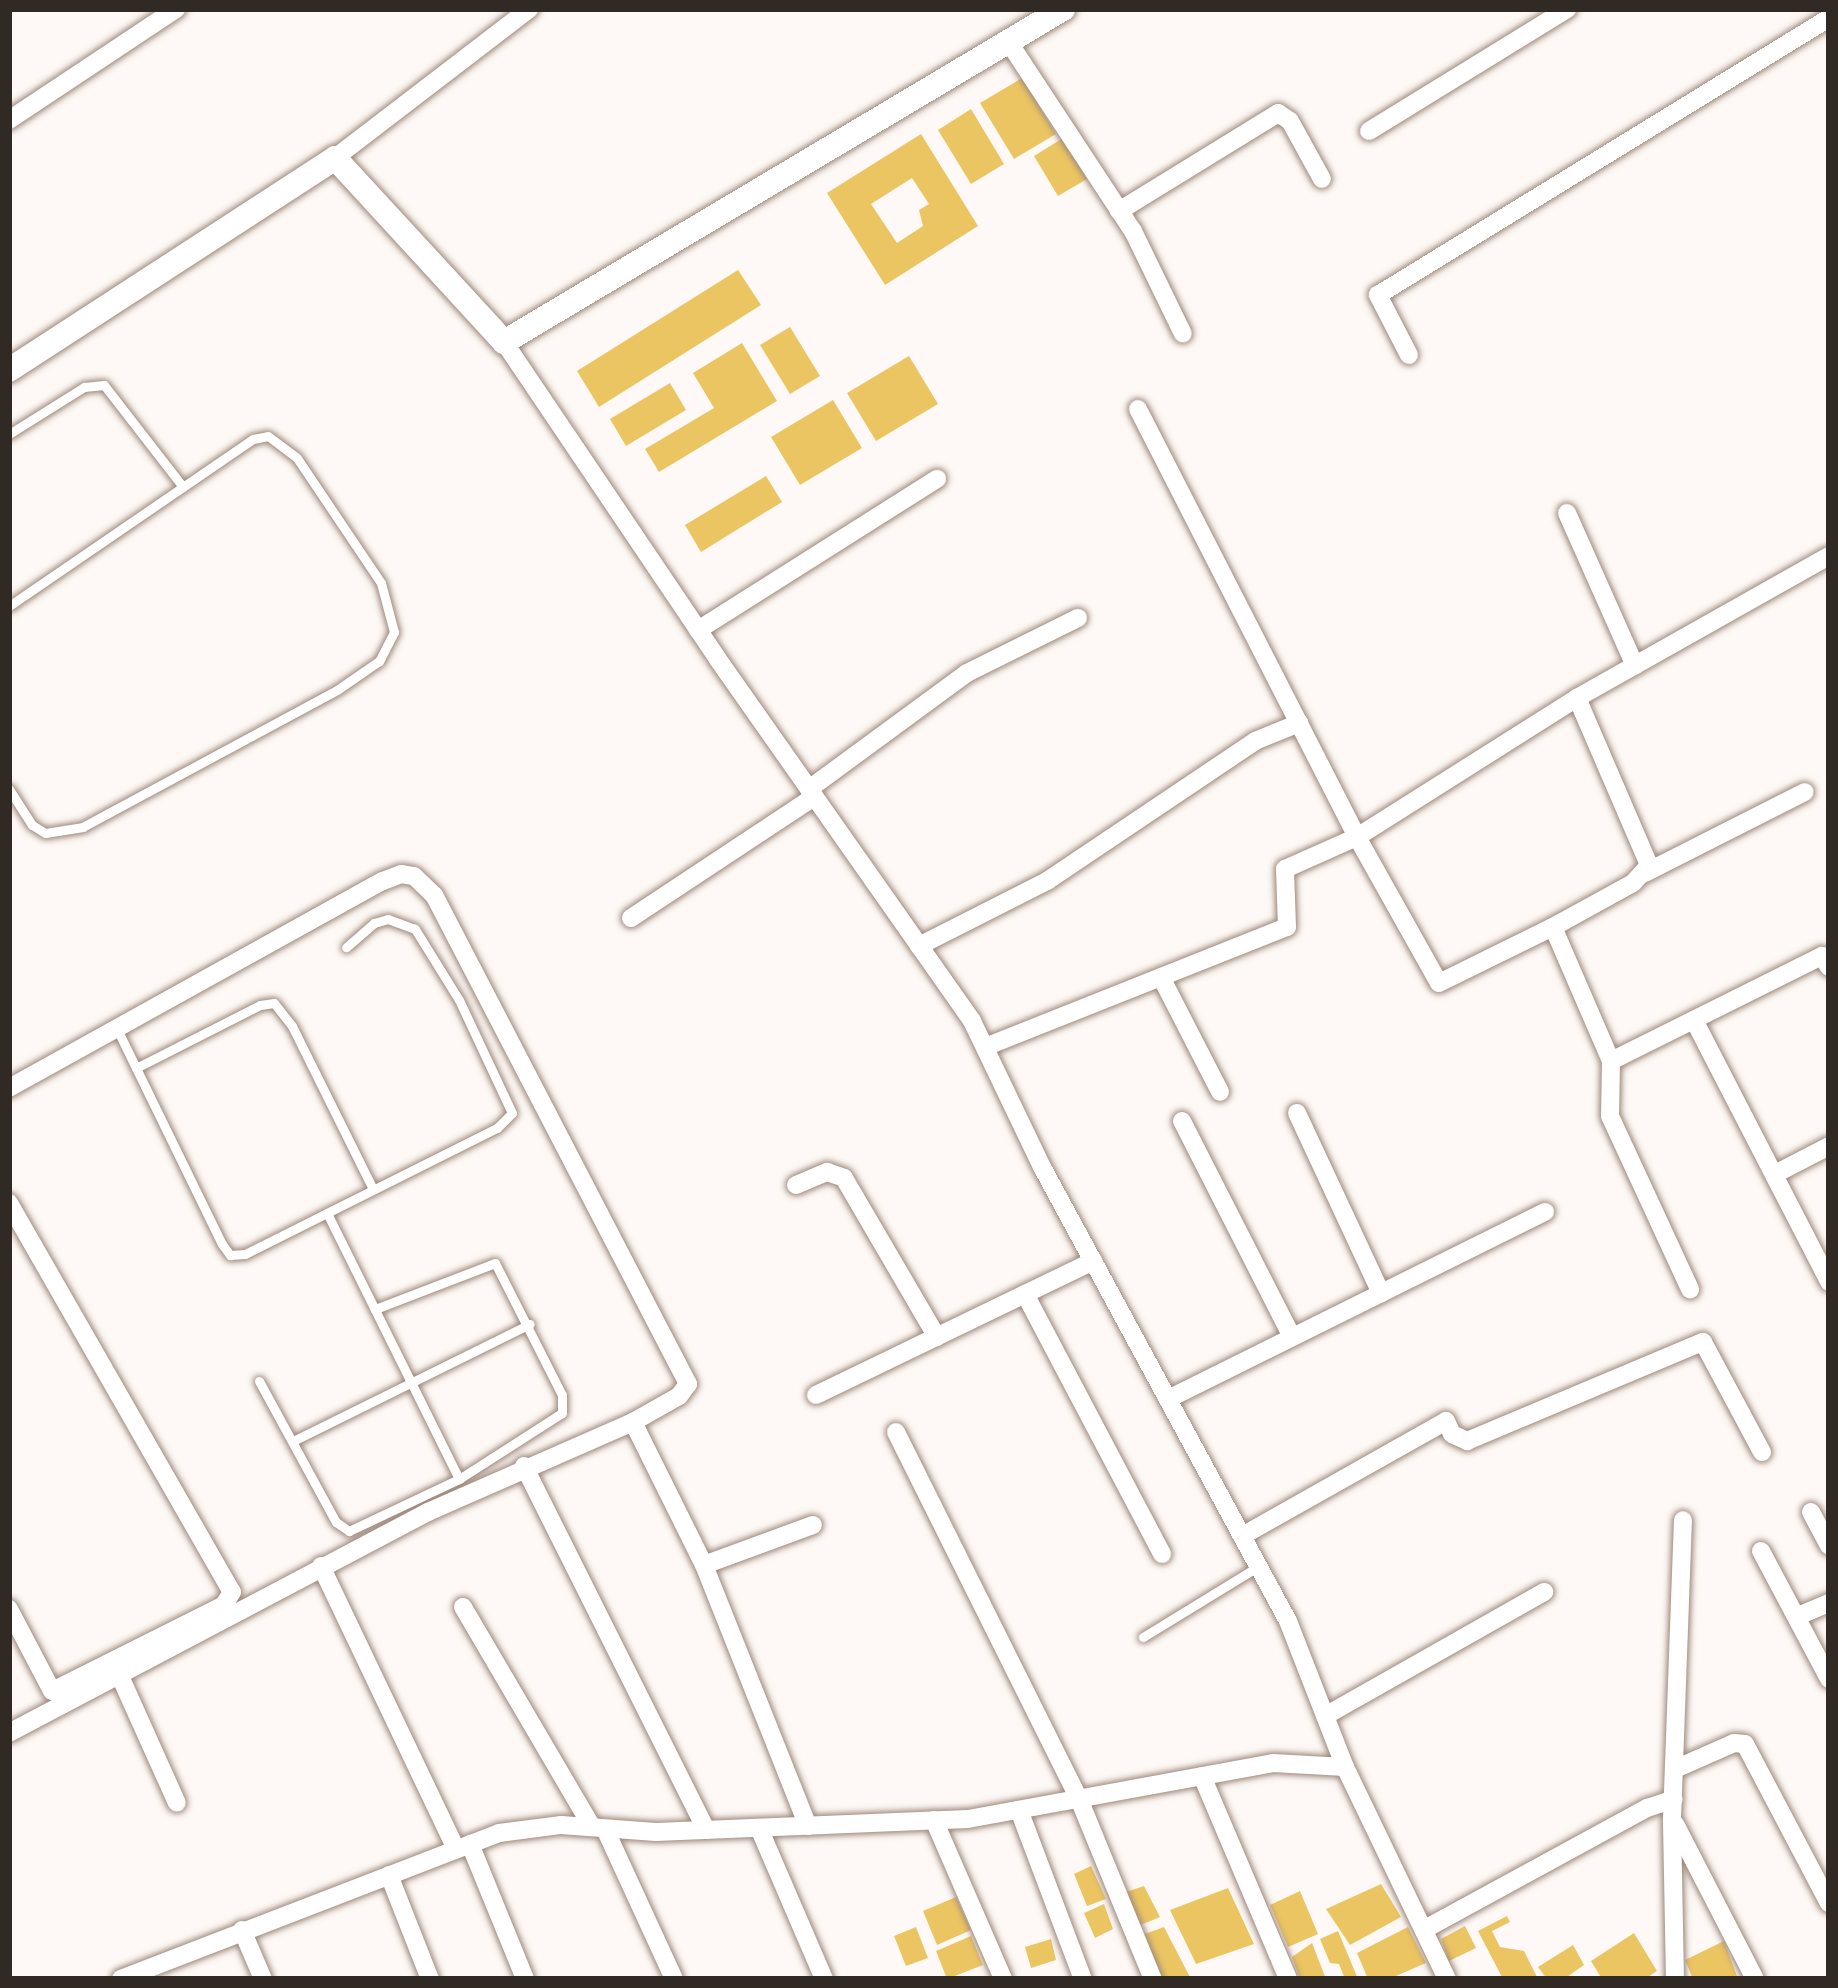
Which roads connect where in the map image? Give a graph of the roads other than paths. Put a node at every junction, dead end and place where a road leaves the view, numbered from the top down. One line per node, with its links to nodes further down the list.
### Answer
1 (176, 9): 7 (street)
2 (529, 9): 9 (street)
3 (1063, 9): 6 (street)
4 (1567, 9): 8 (street)
5 (1829, 18): 14 (street)
6 (1007, 40): 11 (street); 13 (street)
7 (9, 120)
8 (1369, 130)
9 (335, 158): 13 (street); 15 (street)
10 (1322, 178): 11 (street)
11 (1119, 211): 12 (street)
12 (1183, 334)
13 (504, 342): 24 (street)
14 (1409, 355)
15 (9, 370)
16 (1138, 409): 27 (street)
17 (9, 434): 19 (lane)
18 (937, 478): 24 (street)
19 (183, 487): 22 (lane); 28 (lane)
20 (1567, 513): 25 (street)
21 (1829, 556): 25 (street)
22 (9, 606)
23 (1078, 618): 30 (street)
24 (698, 630): 30 (street)
25 (1635, 667): 26 (street)
26 (1577, 698): 31 (street); 32 (street)
27 (1299, 723): 31 (street); 35 (street)
28 (9, 789)
29 (1805, 792): 32 (street)
30 (811, 793): 33 (street); 35 (street)
31 (1357, 837): 34 (street); 38 (street)
32 (1645, 873): 34 (street)
33 (631, 918)
34 (1553, 926): 42 (street)
35 (920, 946): 41 (street)
36 (346, 947): 51 (lane)
37 (1827, 958): 39 (street)
38 (1161, 977): 41 (street); 45 (street)
39 (1694, 1020): 42 (street); 49 (street)
40 (117, 1029): 43 (lane); 44 (street); 68 (street)
41 (985, 1047): 55 (street)
42 (1611, 1061): 57 (street)
43 (136, 1068): 51 (lane); 54 (lane)
44 (9, 1088)
45 (1220, 1092)
46 (1297, 1112): 58 (street)
47 (1182, 1121): 63 (street)
48 (1829, 1146): 49 (street)
49 (1775, 1174): 56 (street)
50 (796, 1185): 62 (street)
51 (374, 1189): 54 (lane)
52 (9, 1203): 87 (street)
53 (1545, 1212): 58 (street)
54 (327, 1213): 60 (lane)
55 (1093, 1261): 59 (street); 67 (street)
56 (1829, 1282)
57 (1690, 1289)
58 (1381, 1293): 63 (street)
59 (1025, 1294): 62 (street); 80 (street)
60 (374, 1309): 61 (lane); 64 (lane)
61 (530, 1324): 64 (lane); 73 (lane)
62 (937, 1337): 66 (street)
63 (1292, 1337): 67 (street)
64 (410, 1381): 70 (lane); 73 (lane)
65 (259, 1382): 70 (lane)
66 (816, 1395)
67 (1168, 1399): 77 (street)
68 (633, 1422): 72 (street); 81 (street)
69 (896, 1432): 97 (street)
70 (293, 1441): 73 (lane)
71 (1762, 1452): 77 (street)
72 (524, 1466): 82 (street); 105 (street)
73 (459, 1479)
74 (1811, 1512): 78 (street)
75 (1683, 1520): 95 (street)
76 (813, 1525): 81 (street)
77 (1242, 1536): 83 (street)
78 (1829, 1546)
79 (1761, 1551): 88 (street)
80 (1162, 1554)
81 (704, 1565): 102 (street)
82 (321, 1566): 90 (street); 106 (street)
83 (1259, 1566): 89 (lane); 92 (street)
84 (1544, 1592): 92 (street)
85 (1829, 1603): 88 (street)
86 (464, 1607): 103 (street)
87 (9, 1609)
88 (1798, 1616): 91 (street)
89 (1143, 1636)
90 (119, 1674): 93 (street); 98 (street)
91 (1829, 1679)
92 (1325, 1716): 94 (street)
93 (9, 1733)
94 (1345, 1767): 96 (street); 109 (street)
95 (1675, 1769): 99 (street); 108 (street)
96 (1202, 1776): 97 (street); 120 (street)
97 (1079, 1798): 100 (street); 119 (street)
98 (177, 1803)
99 (1673, 1809): 109 (street); 122 (street); 123 (street)
100 (1018, 1810): 101 (street); 118 (street)
101 (934, 1820): 102 (street); 117 (street)
102 (808, 1826): 104 (street)
103 (598, 1828): 105 (street); 106 (street); 115 (street)
104 (759, 1828): 105 (street); 116 (street)
105 (706, 1830)
106 (463, 1847): 107 (street); 114 (street)
107 (389, 1875): 110 (street); 113 (street)
108 (1829, 1903)
109 (1425, 1929): 121 (street)
110 (242, 1930): 111 (street); 112 (street)
111 (121, 1979)
112 (262, 1979)
113 (430, 1979)
114 (525, 1979)
115 (674, 1979)
116 (824, 1979)
117 (1003, 1979)
118 (1083, 1979)
119 (1153, 1979)
120 (1288, 1979)
121 (1447, 1979)
122 (1675, 1979)
123 (1755, 1979)

